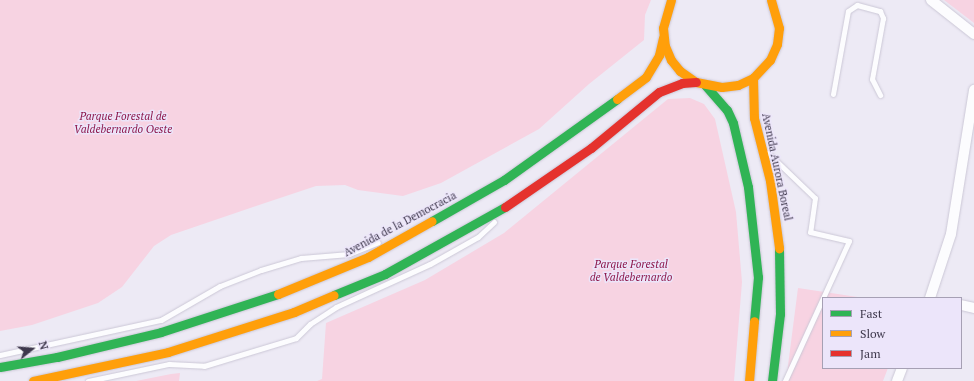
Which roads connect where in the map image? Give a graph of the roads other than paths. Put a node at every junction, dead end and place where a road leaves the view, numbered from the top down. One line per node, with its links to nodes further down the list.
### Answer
1 (671, 0): 7 (main road, Avenida de la Democracia)
2 (771, 0): 5 (main road)
3 (931, 0): 6 (street)
4 (782, 6): 5 (main road)
5 (778, 20): 8 (main road)
6 (974, 34)
7 (663, 37): 9 (main road); 14 (main road, Avenida de la Democracia)
8 (753, 78): 9 (main road); 13 (main road, Avenida Aurora Boreal)
9 (701, 84): 15 (main road); 28 (main road)
10 (974, 90): 19 (street)
11 (833, 94): 12 (lane)
12 (880, 95)
13 (761, 146): 18 (lane); 29 (main road, Avenida Aurora Boreal)
14 (504, 180): 16 (lane); 24 (main road, Avenida de la Democracia)
15 (522, 197): 26 (main road); 27 (lane)
16 (400, 231)
17 (381, 240): 23 (lane)
18 (824, 297)
19 (931, 297)
20 (822, 301): 30 (lane)
21 (962, 305): 22 (street)
22 (974, 308)
23 (0, 355)
24 (0, 367)
25 (902, 369): 31 (street)
26 (33, 381)
27 (88, 381)
28 (749, 381)
29 (772, 381)
30 (786, 381)
31 (897, 381)

